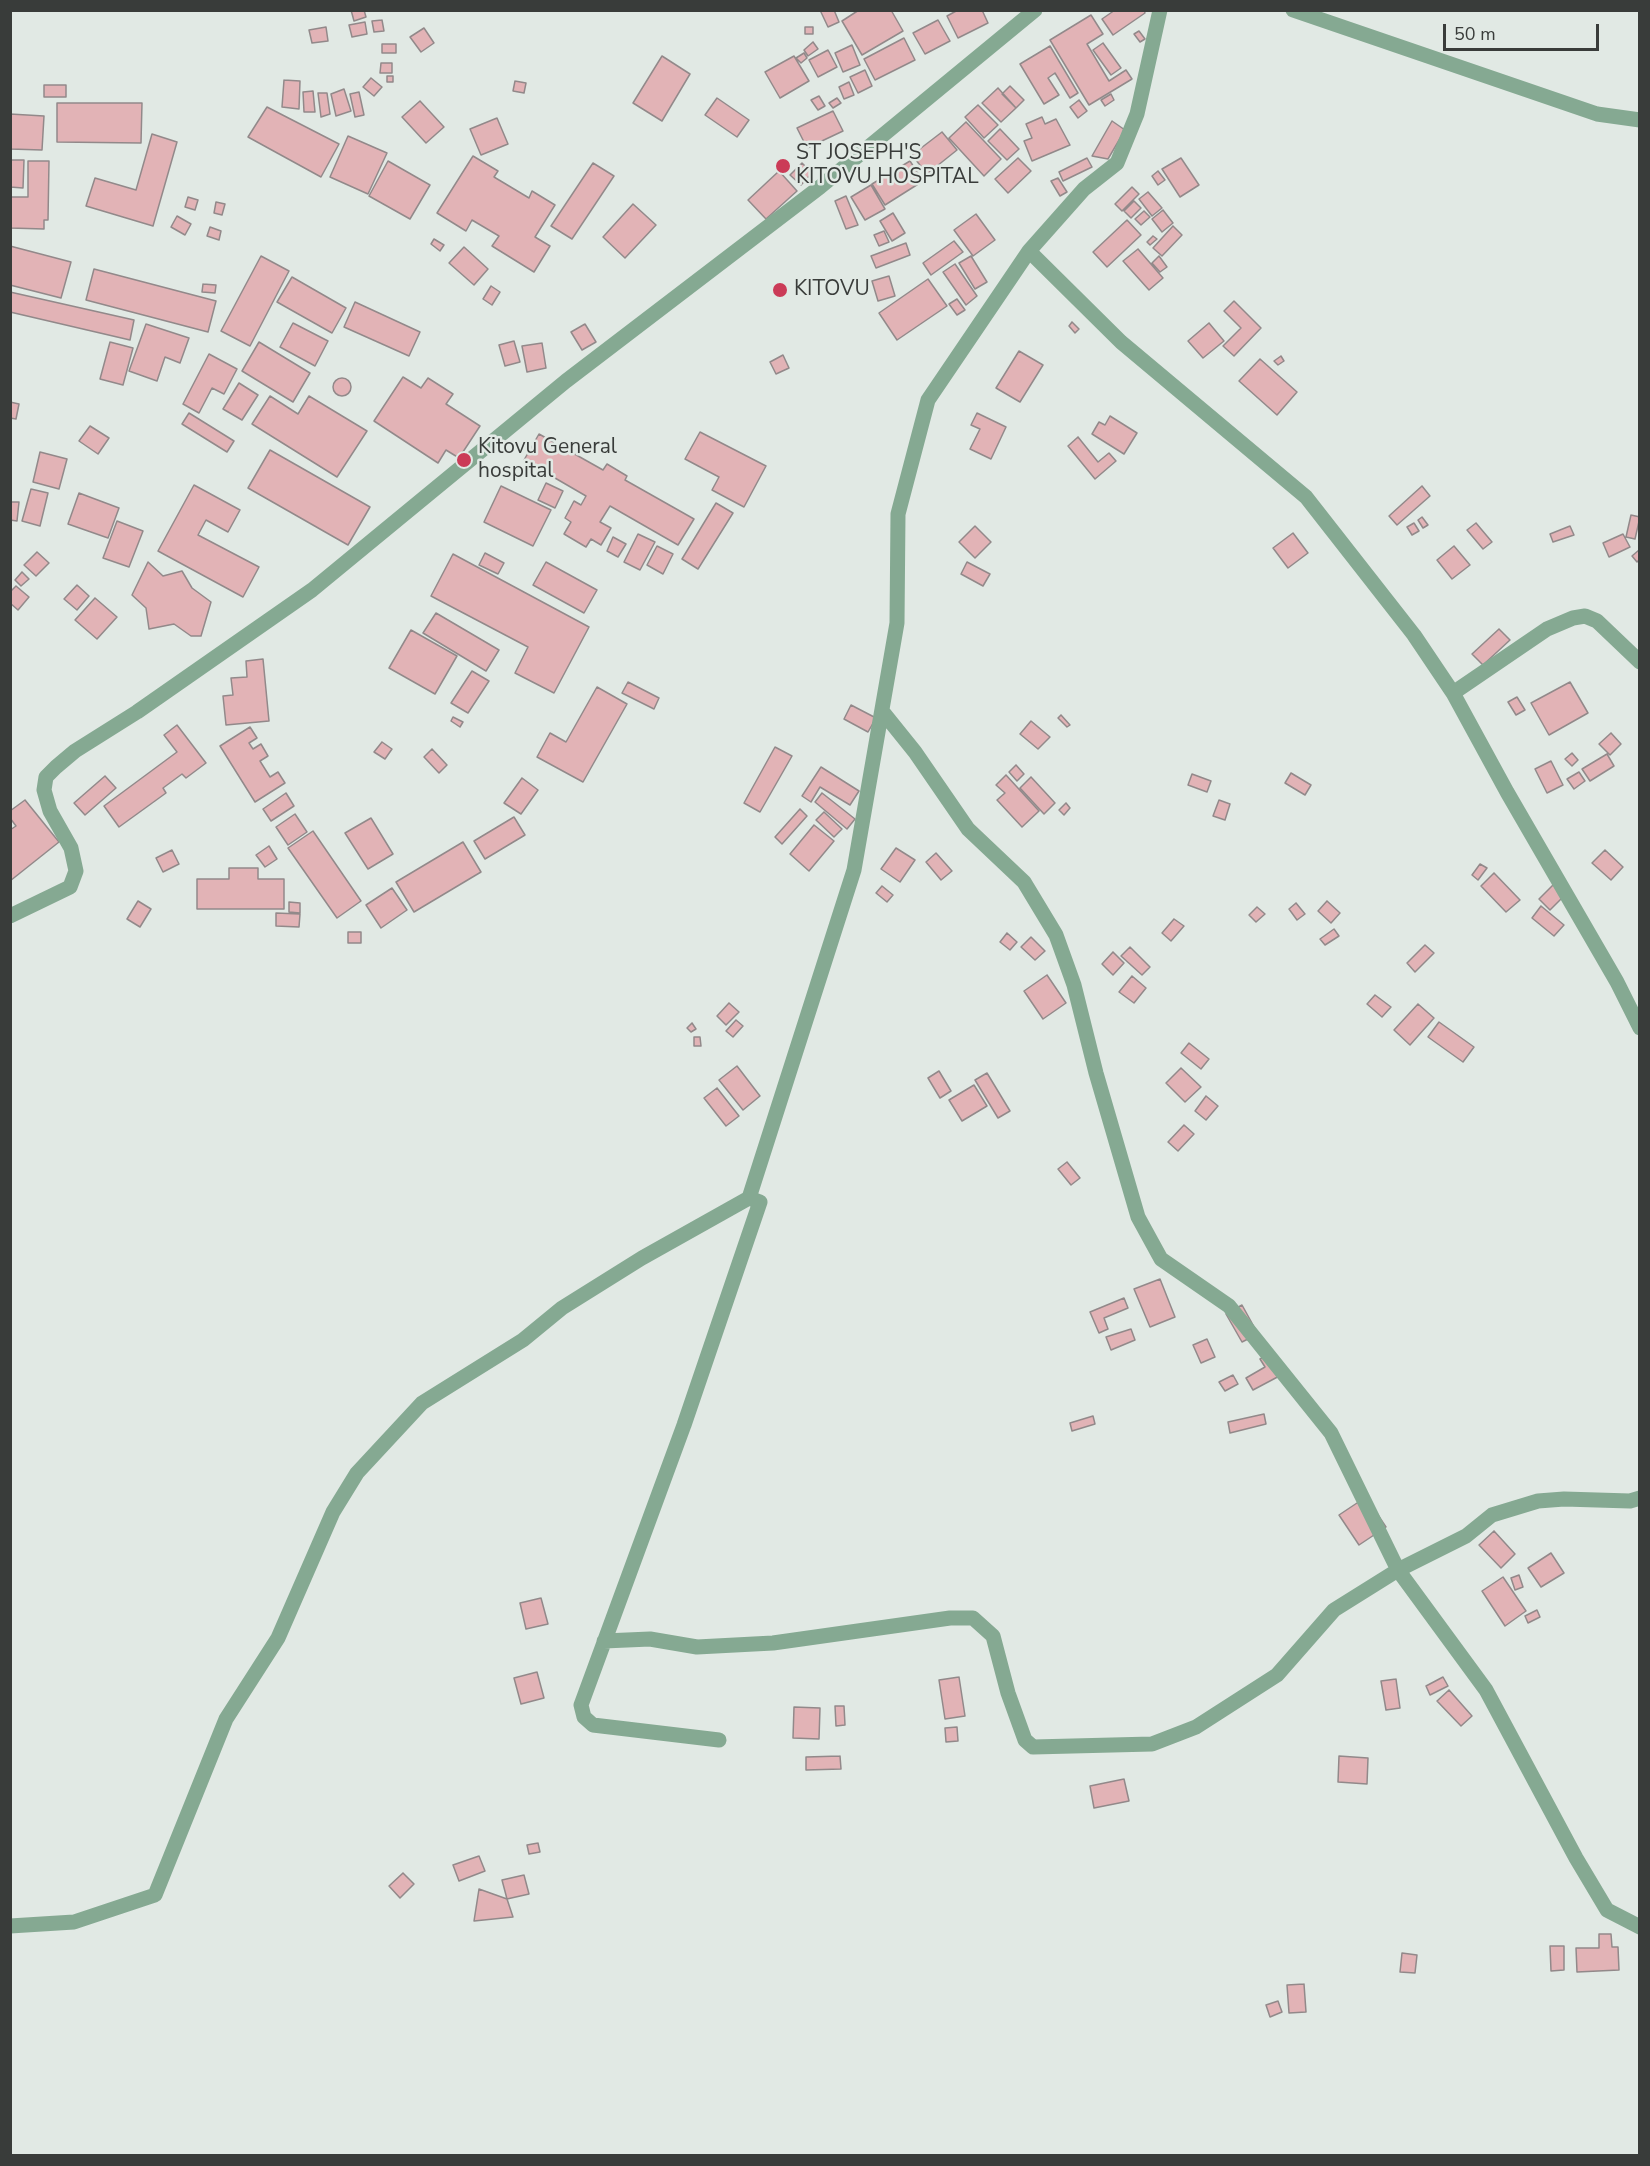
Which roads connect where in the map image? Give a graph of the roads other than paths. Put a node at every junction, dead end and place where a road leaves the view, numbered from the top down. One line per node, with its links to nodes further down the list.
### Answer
1 (1035, 10): 9 (street)
2 (1160, 10): 5 (street)
3 (1293, 10): 4 (street)
4 (1640, 120)
5 (1029, 251): 7 (street); 8 (street)
6 (1640, 662): 7 (street)
7 (1454, 693): 10 (street)
8 (882, 711): 11 (street); 13 (street)
9 (10, 916)
10 (1640, 1028)
11 (749, 1198): 14 (street); 16 (street)
12 (1640, 1498): 13 (street)
13 (1398, 1570): 14 (street); 17 (street)
14 (604, 1641): 15 (street)
15 (719, 1740)
16 (10, 1926)
17 (1640, 1928)

